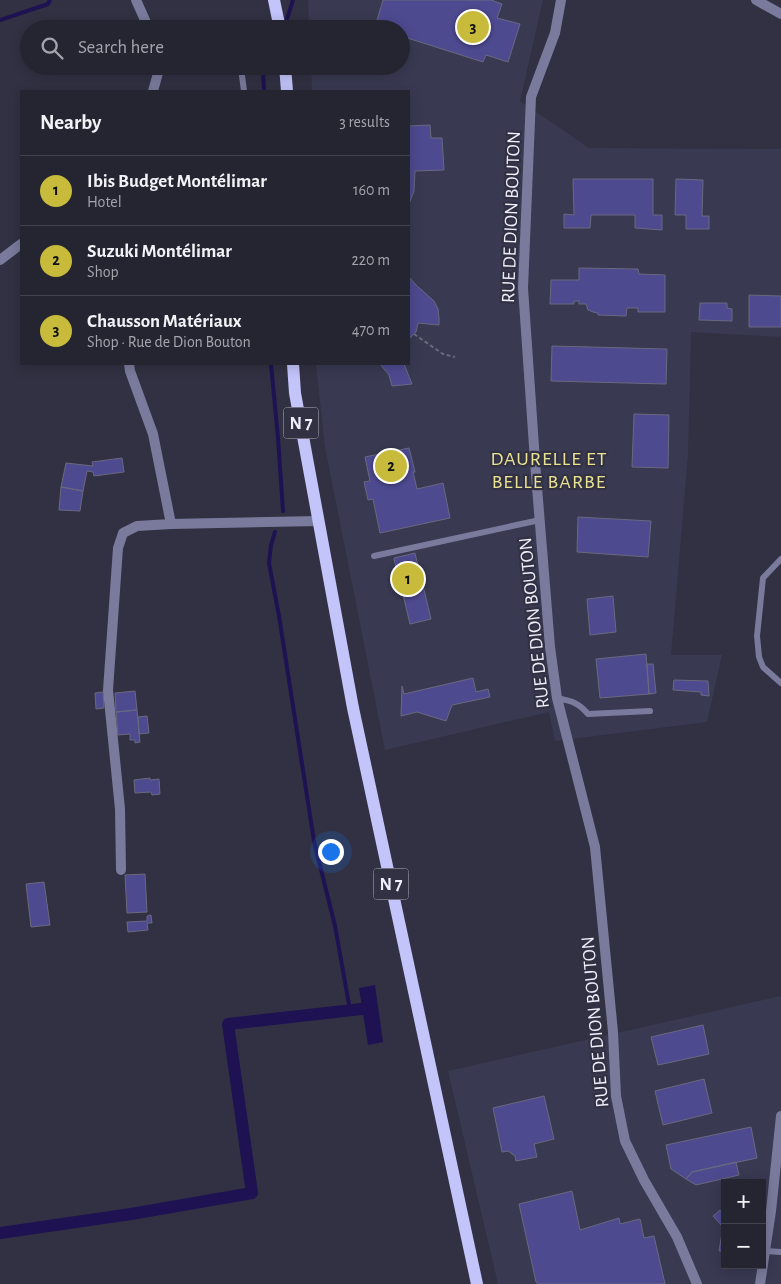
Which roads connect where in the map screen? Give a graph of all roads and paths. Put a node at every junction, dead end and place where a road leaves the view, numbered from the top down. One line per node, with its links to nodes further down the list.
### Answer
1 (136, 0): 6 (street)
2 (274, 0): 7 (main road)
3 (561, 0): 20 (street, RUE DE DION BOUTON)
4 (756, 0): 5 (street)
5 (781, 14)
6 (145, 20)
7 (278, 20)
8 (158, 75): 11 (street)
9 (242, 75): 12 (lane)
10 (286, 75): 13 (main road)
11 (154, 90)
12 (244, 90)
13 (288, 90)
14 (20, 245): 15 (street)
15 (0, 260)
16 (414, 334): 17 (path)
17 (455, 357)
18 (129, 365): 22 (street)
19 (293, 365): 21 (main road, N 7)
20 (540, 520): 23 (lane); 26 (street, RUE DE DION BOUTON)
21 (319, 521): 22 (street); 34 (main road, N 7)
22 (171, 524): 28 (street)
23 (374, 556)
24 (781, 560): 25 (lane)
25 (781, 683)
26 (557, 698): 27 (lane); 35 (street, RUE DE DION BOUTON)
27 (650, 711)
28 (121, 870)
29 (781, 1116): 30 (street)
30 (766, 1244)
31 (766, 1251): 32 (lane)
32 (781, 1252)
33 (762, 1269): 36 (street)
34 (477, 1284)
35 (697, 1284)
36 (760, 1284)

